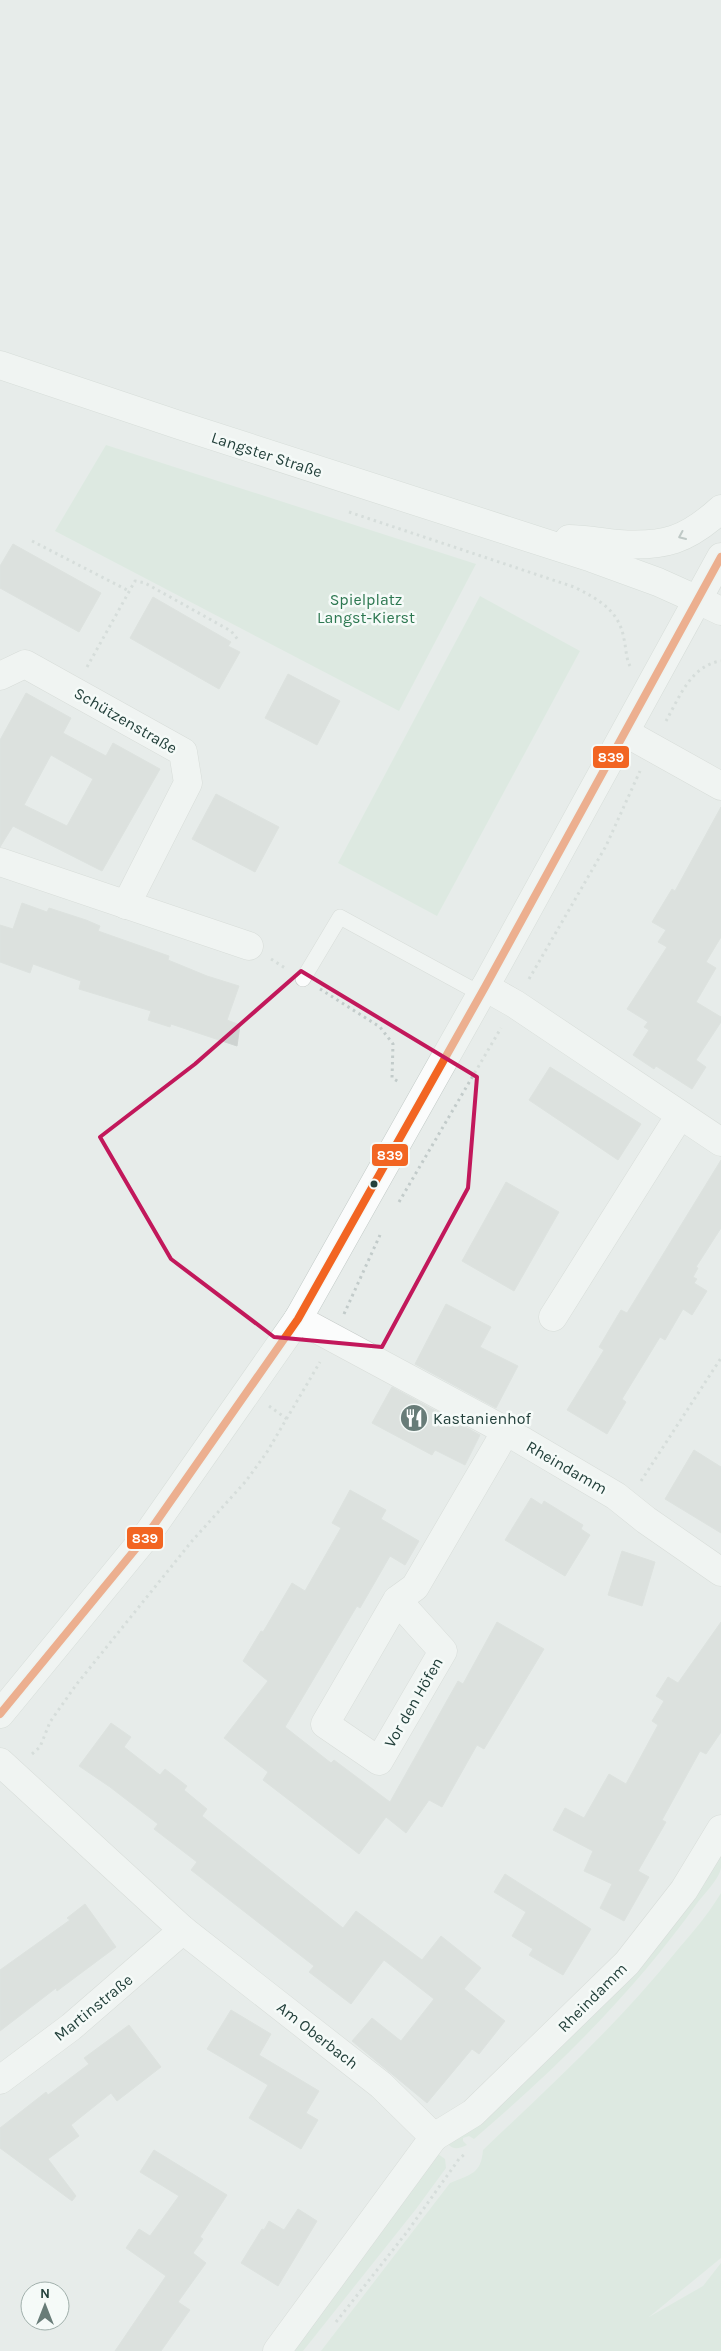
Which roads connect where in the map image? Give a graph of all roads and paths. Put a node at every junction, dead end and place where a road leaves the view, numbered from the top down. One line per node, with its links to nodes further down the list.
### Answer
1 (0, 365): 4 (street, Langster Straße)
2 (721, 509): 4 (street, Langster Straße, one-way to 4)
3 (348, 511): 11 (path)
4 (535, 539): 8 (street, Langster Straße)
5 (32, 541): 7 (path)
6 (721, 557): 8 (street)
7 (129, 592): 9 (path); 12 (path)
8 (710, 605): 11 (street)
9 (239, 641)
10 (0, 676): 12 (street, Schützenstraße)
11 (655, 681): 13 (path); 14 (street)
12 (75, 690): 17 (street, Schützenstraße)
13 (682, 693)
14 (626, 733): 15 (street); 20 (street)
15 (721, 786)
16 (0, 862): 17 (street)
17 (126, 905): 18 (street)
18 (249, 946): 19 (path)
19 (303, 979): 20 (lane); 21 (path)
20 (483, 991): 21 (street); 22 (street)
21 (423, 1096): 25 (street)
22 (680, 1115): 23 (street); 24 (street)
23 (721, 1142)
24 (553, 1317)
25 (298, 1319): 27 (street, Rheindamm); 31 (street)
26 (721, 1358): 28 (path)
27 (506, 1431): 29 (street, Rheindamm); 30 (street, Vor den Höfen)
28 (636, 1488)
29 (721, 1572)
30 (397, 1600): 30 (street, Vor den Höfen)
31 (0, 1714)
32 (0, 1762): 34 (street, Am Oberbach)
33 (721, 1829): 36 (street, Rheindamm)
34 (183, 1930): 35 (street, Martinstraße); 36 (street, Am Oberbach)
35 (0, 2080)
36 (434, 2137): 37 (street)
37 (277, 2351)

